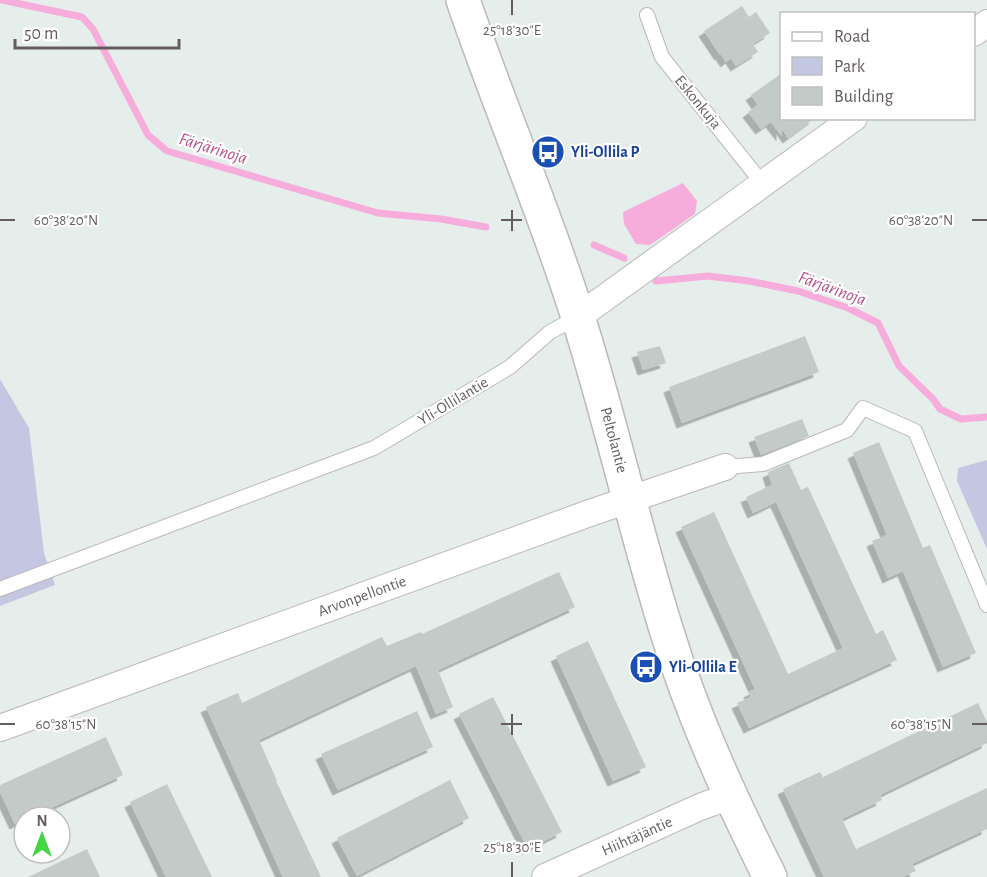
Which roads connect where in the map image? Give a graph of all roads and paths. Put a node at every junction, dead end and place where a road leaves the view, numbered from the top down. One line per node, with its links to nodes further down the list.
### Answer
1 (463, 0): 7 (main road, Peltolantie)
2 (647, 15): 6 (lane, Eskonkuja)
3 (987, 23): 4 (street)
4 (975, 32)
5 (851, 120): 6 (street, Yli-Ollilantie)
6 (762, 183): 7 (street, Yli-Ollilantie)
7 (578, 317): 9 (main road, Peltolantie); 10 (lane, Yli-Ollilantie)
8 (725, 467): 9 (street, Arvonpellontie); 11 (lane)
9 (630, 500): 12 (street, Arvonpellontie); 13 (main road, Peltolantie)
10 (0, 589)
11 (987, 605)
12 (0, 728)
13 (730, 796): 14 (street, Hiihtäjäntie); 15 (main road, Peltolantie)
14 (545, 877)
15 (770, 877)

